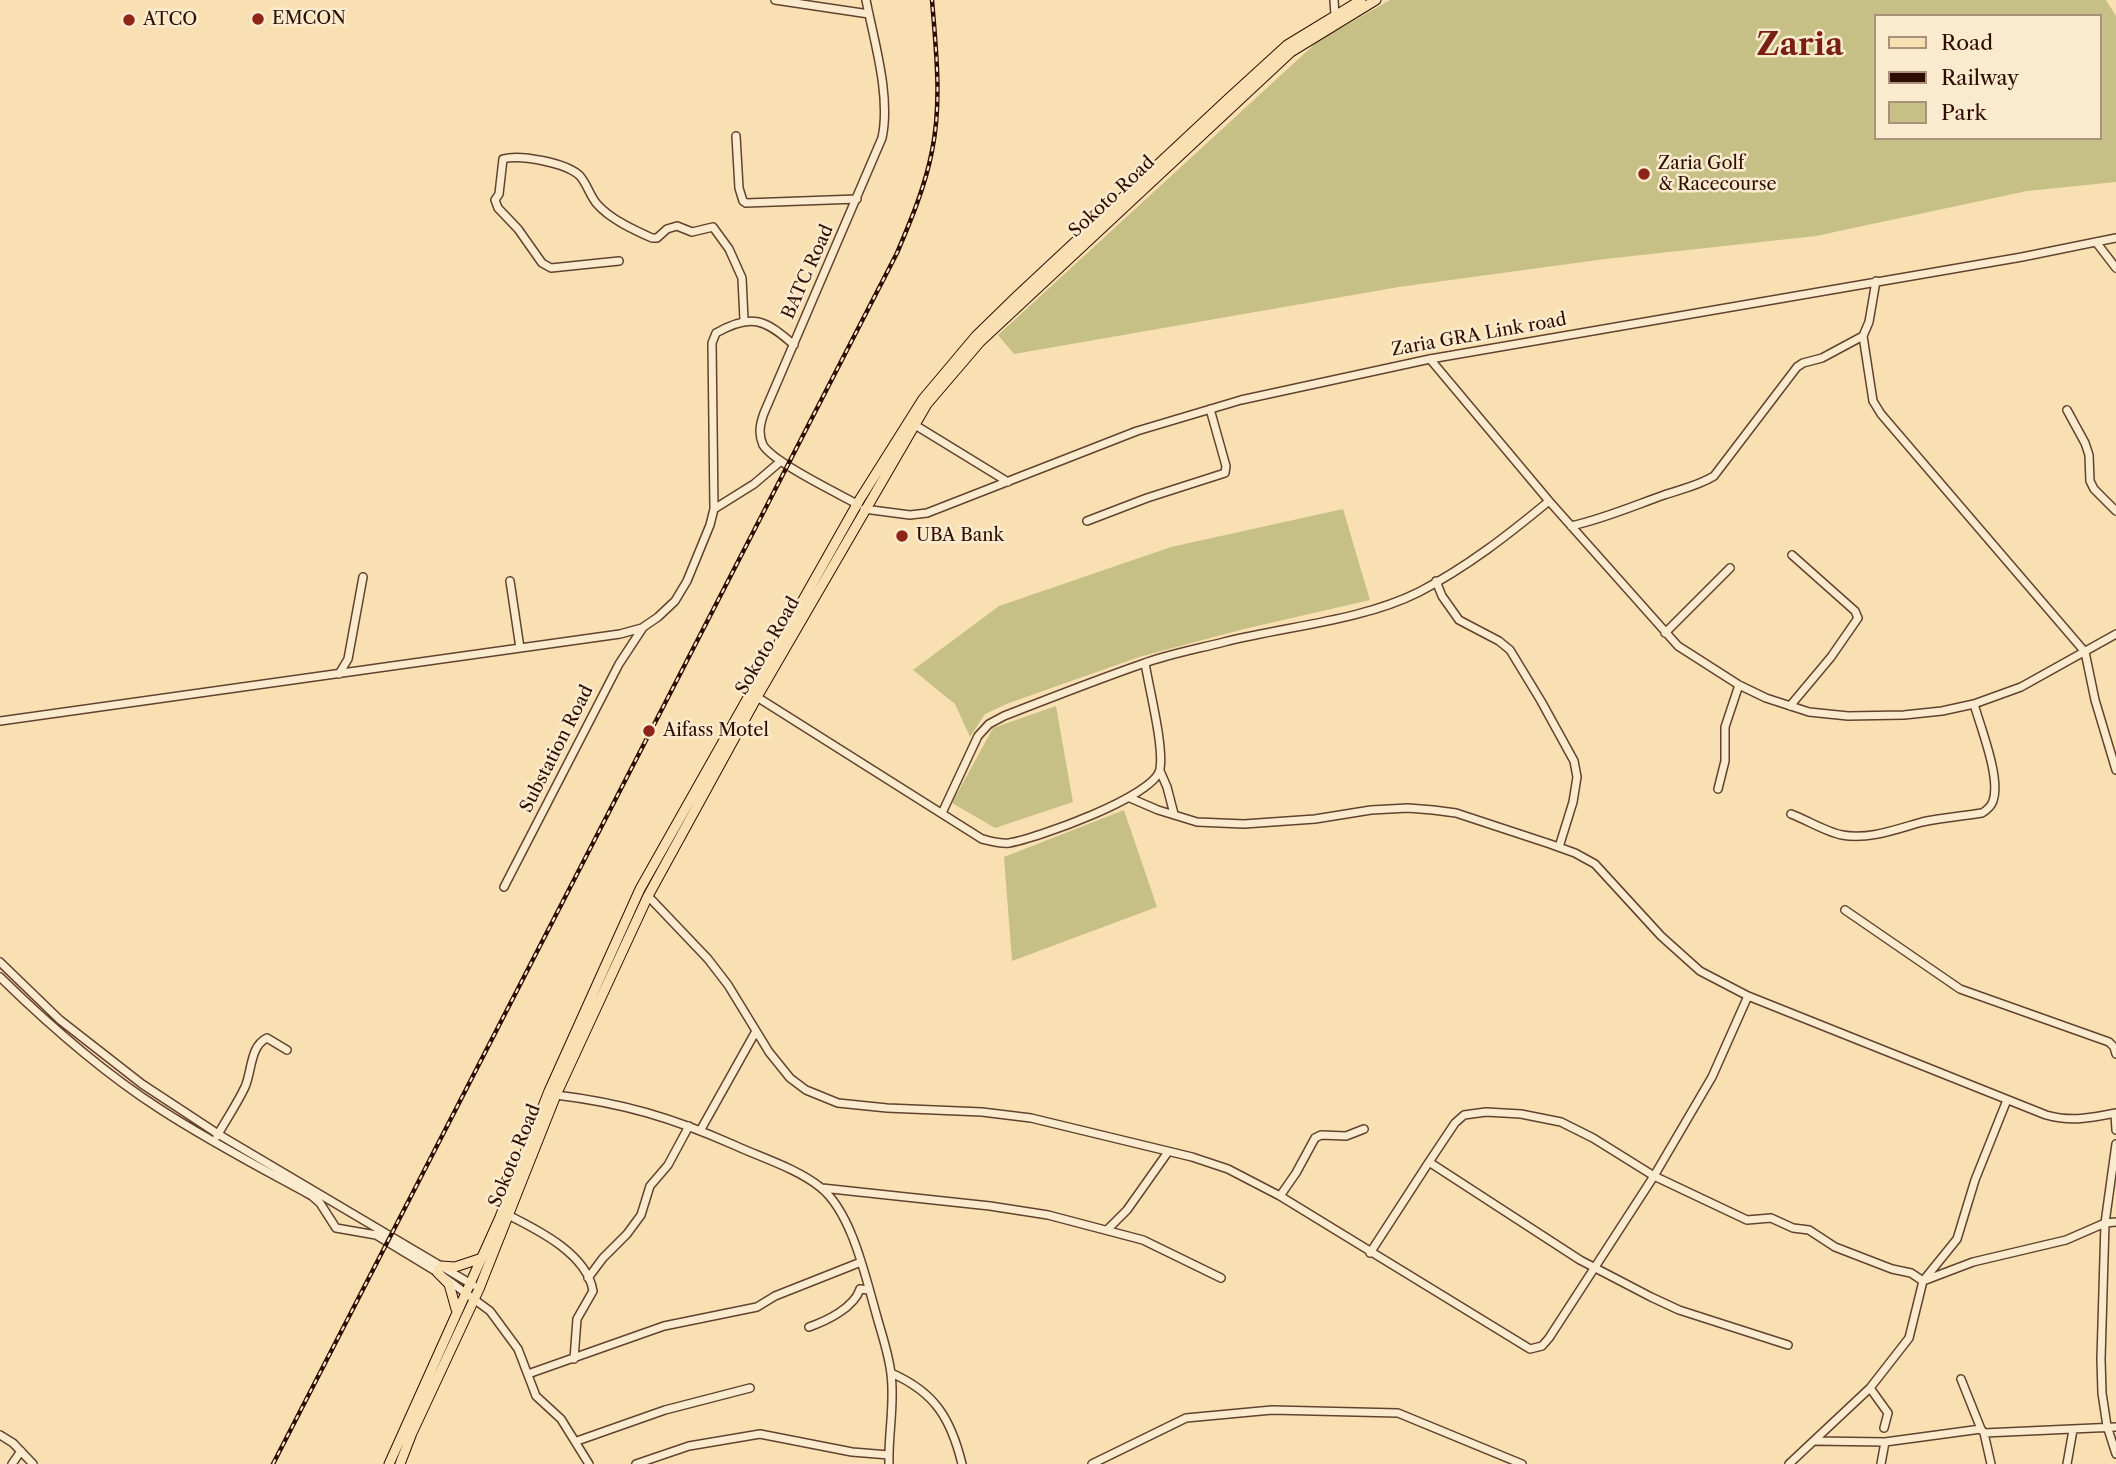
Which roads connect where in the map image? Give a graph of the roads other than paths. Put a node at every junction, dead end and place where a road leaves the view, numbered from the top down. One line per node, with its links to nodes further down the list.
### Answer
1 (775, 0): 6 (street)
2 (866, 0): 6 (street, BATC Road)
3 (1334, 0): 7 (street)
4 (1361, 0): 7 (main road, Sokoto Road)
5 (1376, 0): 21 (main road, Sokoto Road)
6 (869, 14): 9 (street, BATC Road)
7 (1335, 15): 25 (main road, Sokoto Road)
8 (736, 136): 9 (street)
9 (857, 199): 17 (street, BATC Road)
10 (2116, 238): 11 (street, Zaria GRA Link road)
11 (2095, 242): 13 (street); 14 (street, Zaria GRA Link road)
12 (619, 261): 15 (street)
13 (2116, 268)
14 (1876, 281): 16 (street); 18 (street, Zaria GRA Link road)
15 (744, 320): 17 (street); 26 (street)
16 (1863, 336): 29 (street); 40 (street)
17 (794, 345): 22 (street, BATC Road)
18 (1430, 359): 19 (street, Zaria GRA Link road); 24 (street)
19 (1210, 409): 23 (street, Zaria GRA Link road); 28 (street)
20 (2067, 410): 27 (street)
21 (915, 425): 23 (street); 25 (main road, Sokoto Road)
22 (781, 461): 25 (street, BATC Road); 26 (street)
23 (1008, 482): 25 (street, Zaria GRA Link road)
24 (1549, 501): 29 (street); 34 (street)
25 (861, 507): 35 (main road, Sokoto Road)
26 (715, 509): 36 (street)
27 (2116, 512)
28 (1087, 521)
29 (1571, 526): 37 (street)
30 (1792, 555): 48 (street)
31 (1730, 568): 37 (street)
32 (363, 577): 41 (street)
33 (510, 581): 39 (street)
34 (1436, 581): 42 (street); 57 (street)
35 (808, 600): 46 (main road, Sokoto Road); 87 (main road, Sokoto Road)
36 (642, 628): 39 (street); 58 (street, Substation Road)
37 (1665, 633): 45 (street)
38 (2116, 634): 40 (street)
39 (520, 648): 43 (street)
40 (2085, 652): 47 (street); 50 (street)
41 (348, 659): 43 (street); 44 (street)
42 (1145, 663): 51 (street); 54 (street)
43 (361, 671): 44 (street)
44 (338, 674): 49 (street)
45 (1739, 685): 48 (street); 52 (street)
46 (757, 696): 54 (street); 59 (main road, Sokoto Road)
47 (1974, 704): 48 (street); 56 (street)
48 (1790, 706)
49 (0, 721)
50 (2116, 770)
51 (1160, 771): 53 (street); 55 (street)
52 (1718, 789)
53 (1130, 798): 54 (street); 55 (street)
54 (942, 813)
55 (1174, 814): 57 (street)
56 (1791, 814)
57 (1559, 847): 63 (street)
58 (504, 887)
59 (648, 896): 64 (street); 67 (main road, Sokoto Road)
60 (1845, 910): 66 (street)
61 (0, 962): 74 (street)
62 (0, 977): 75 (street)
63 (1748, 996): 68 (street); 79 (street)
64 (756, 1031): 72 (street); 77 (street)
65 (287, 1050): 74 (street)
66 (2116, 1054)
67 (556, 1095): 70 (street); 82 (main road, Sokoto Road)
68 (2007, 1100): 69 (street); 93 (street)
69 (2116, 1114): 73 (street)
70 (689, 1126): 72 (street); 91 (street)
71 (1364, 1129): 81 (street)
72 (700, 1130): 80 (street)
73 (2116, 1130)
74 (218, 1134): 75 (street); 90 (street)
75 (214, 1143): 90 (street)
76 (2116, 1144): 84 (street)
77 (1168, 1152): 81 (street); 85 (street)
78 (1429, 1162): 79 (street); 86 (street); 89 (street)
79 (1654, 1176): 89 (street); 93 (street)
80 (822, 1188): 85 (street); 88 (street)
81 (1280, 1196): 86 (street)
82 (508, 1215): 91 (street); 96 (main road, Sokoto Road)
83 (2116, 1222): 84 (street)
84 (2105, 1223): 93 (street); 106 (street)
85 (1107, 1230): 92 (street)
86 (1370, 1253): 89 (street)
87 (479, 1259): 90 (main road); 94 (main road, Sokoto Road)
88 (861, 1262): 95 (street); 100 (street)
89 (1594, 1268): 99 (street)
90 (439, 1269): 94 (street); 97 (main road)
91 (588, 1278): 100 (street)
92 (1221, 1279)
93 (1923, 1281): 105 (street)
94 (467, 1286): 96 (street); 97 (main road, Sokoto Road)
95 (869, 1290): 98 (street); 101 (street)
96 (477, 1294): 102 (street); 120 (main road, Sokoto Road)
97 (456, 1310): 119 (main road, Sokoto Road)
98 (808, 1327)
99 (1788, 1345)
100 (574, 1359): 102 (street)
101 (891, 1373): 116 (street); 124 (street)
102 (528, 1374): 112 (street)
103 (1961, 1379): 109 (street)
104 (750, 1388): 112 (street)
105 (1870, 1388): 107 (street); 111 (street)
106 (2112, 1427): 108 (street); 115 (street)
107 (1884, 1428)
108 (2073, 1430): 109 (street); 130 (street)
109 (1982, 1431): 113 (street); 129 (street)
110 (0, 1435): 114 (street)
111 (1815, 1440): 113 (street); 127 (street)
112 (577, 1441): 121 (street)
113 (1885, 1442): 128 (street)
114 (21, 1451): 117 (street); 118 (street)
115 (2116, 1454)
116 (889, 1455): 122 (street); 123 (street)
117 (12, 1464)
118 (33, 1464)
119 (389, 1464)
120 (400, 1464)
121 (589, 1464)
122 (636, 1464)
123 (889, 1464)
124 (962, 1464)
125 (1092, 1464): 126 (street)
126 (1522, 1464)
127 (1789, 1464)
128 (1881, 1464)
129 (1991, 1464)
130 (2067, 1464)

